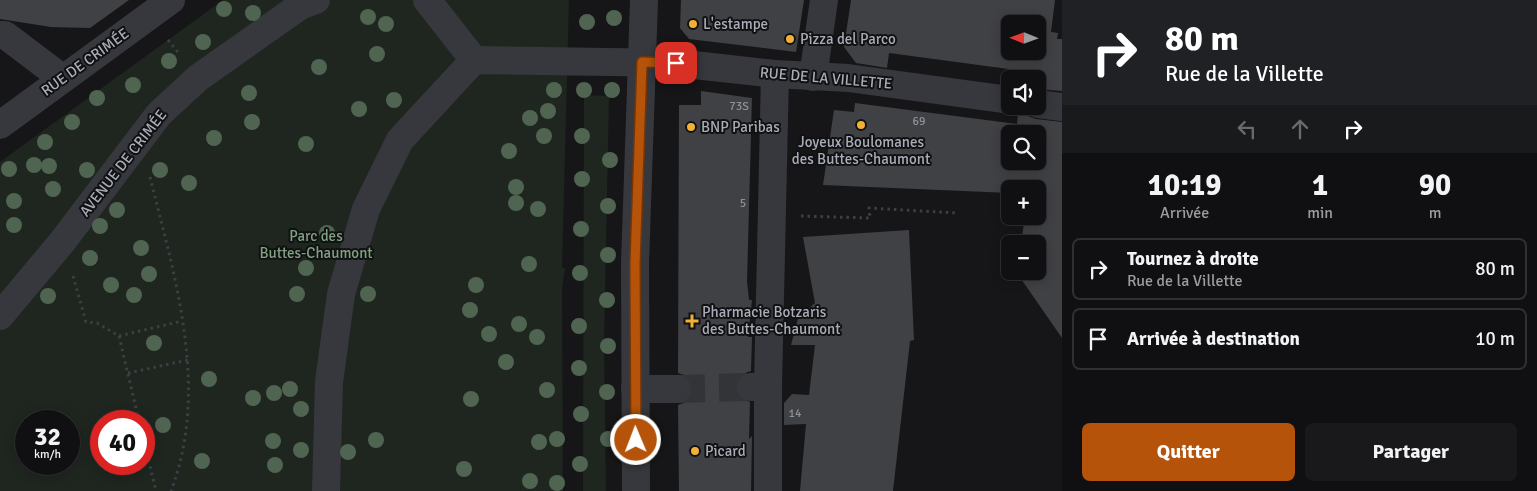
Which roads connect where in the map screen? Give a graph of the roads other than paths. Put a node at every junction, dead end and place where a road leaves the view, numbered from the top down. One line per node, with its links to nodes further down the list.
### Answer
1 (171, 0): 12 (street, RUE DE CRIMÉE)
2 (316, 0): 17 (street, AVENUE DE CRIMÉE)
3 (427, 0): 6 (street)
4 (644, 0): 9 (street)
5 (824, 0): 11 (street)
6 (449, 11): 8 (street)
7 (0, 35): 12 (street)
8 (474, 60): 9 (street, RUE DE LA VILLETTE); 20 (street)
9 (642, 62): 10 (street, RUE DE LA VILLETTE); 18 (street)
10 (775, 74): 11 (street, RUE DE LA VILLETTE); 22 (street)
11 (813, 77): 13 (street, RUE DE LA VILLETTE)
12 (62, 78): 16 (street, RUE DE CRIMÉE)
13 (1001, 99)
14 (1046, 105): 15 (street)
15 (1062, 107)
16 (0, 125)
17 (0, 316)
18 (635, 389): 19 (street); 21 (street)
19 (677, 389)
20 (326, 491)
21 (636, 491)
22 (768, 491)

